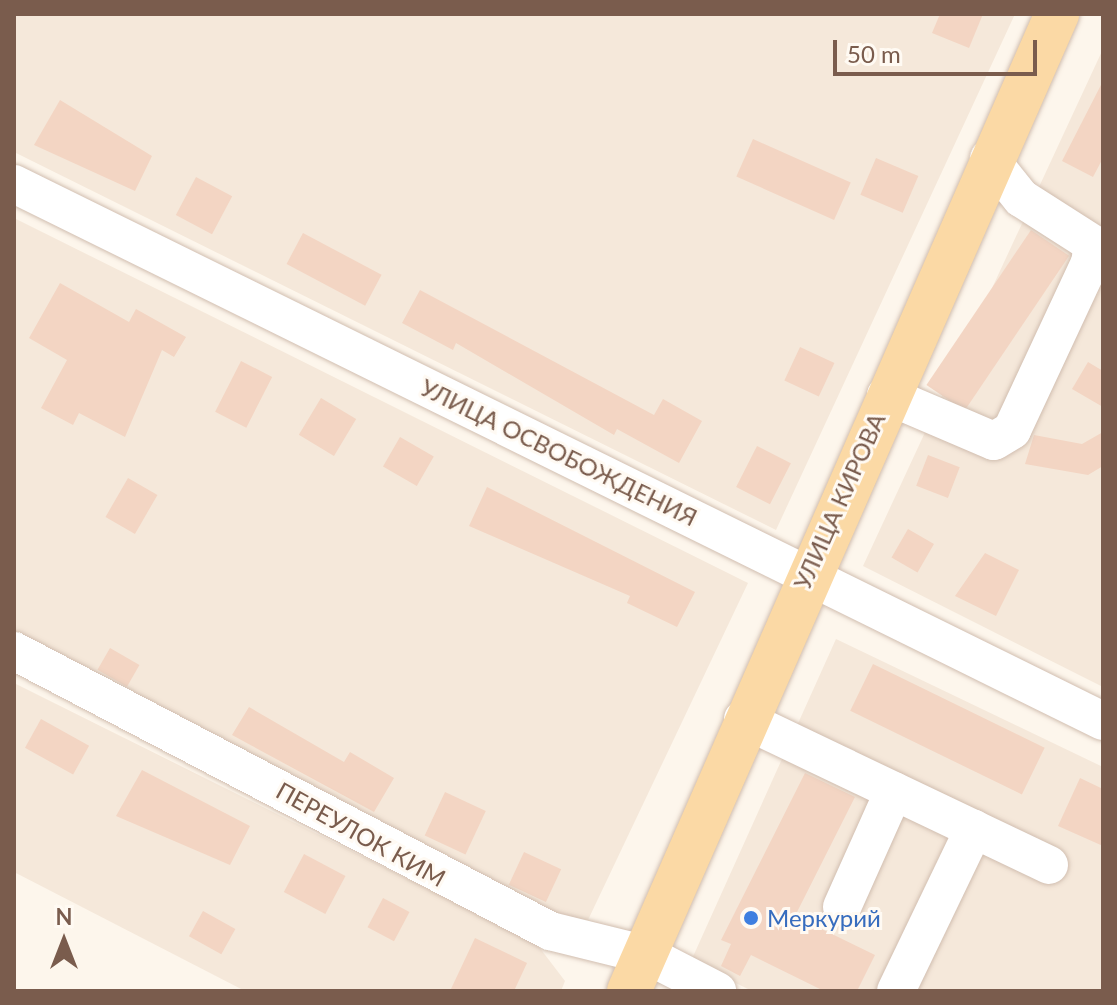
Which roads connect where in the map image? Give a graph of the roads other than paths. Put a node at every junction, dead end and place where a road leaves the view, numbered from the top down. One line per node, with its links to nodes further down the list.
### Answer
1 (1057, 14): 2 (main road, УЛИЦА КИРОВА)
2 (989, 158): 4 (main road, УЛИЦА КИРОВА); 4 (street)
3 (14, 184): 5 (street, УЛИЦА ОСВОБОЖДЕНИЯ)
4 (886, 395): 5 (main road, УЛИЦА КИРОВА)
5 (808, 574): 7 (main road, УЛИЦА КИРОВА); 8 (street, УЛИЦА ОСВОБОЖДЕНИЯ)
6 (14, 651): 13 (street, ПЕРЕУЛОК КИМ)
7 (743, 719): 9 (street); 13 (main road, УЛИЦА КИРОВА)
8 (1103, 721)
9 (894, 791): 10 (street); 12 (street)
10 (974, 829): 11 (street); 15 (street)
11 (1049, 865)
12 (842, 907)
13 (638, 973): 14 (street, ПЕРЕУЛОК КИМ)
14 (717, 991)
15 (896, 991)

